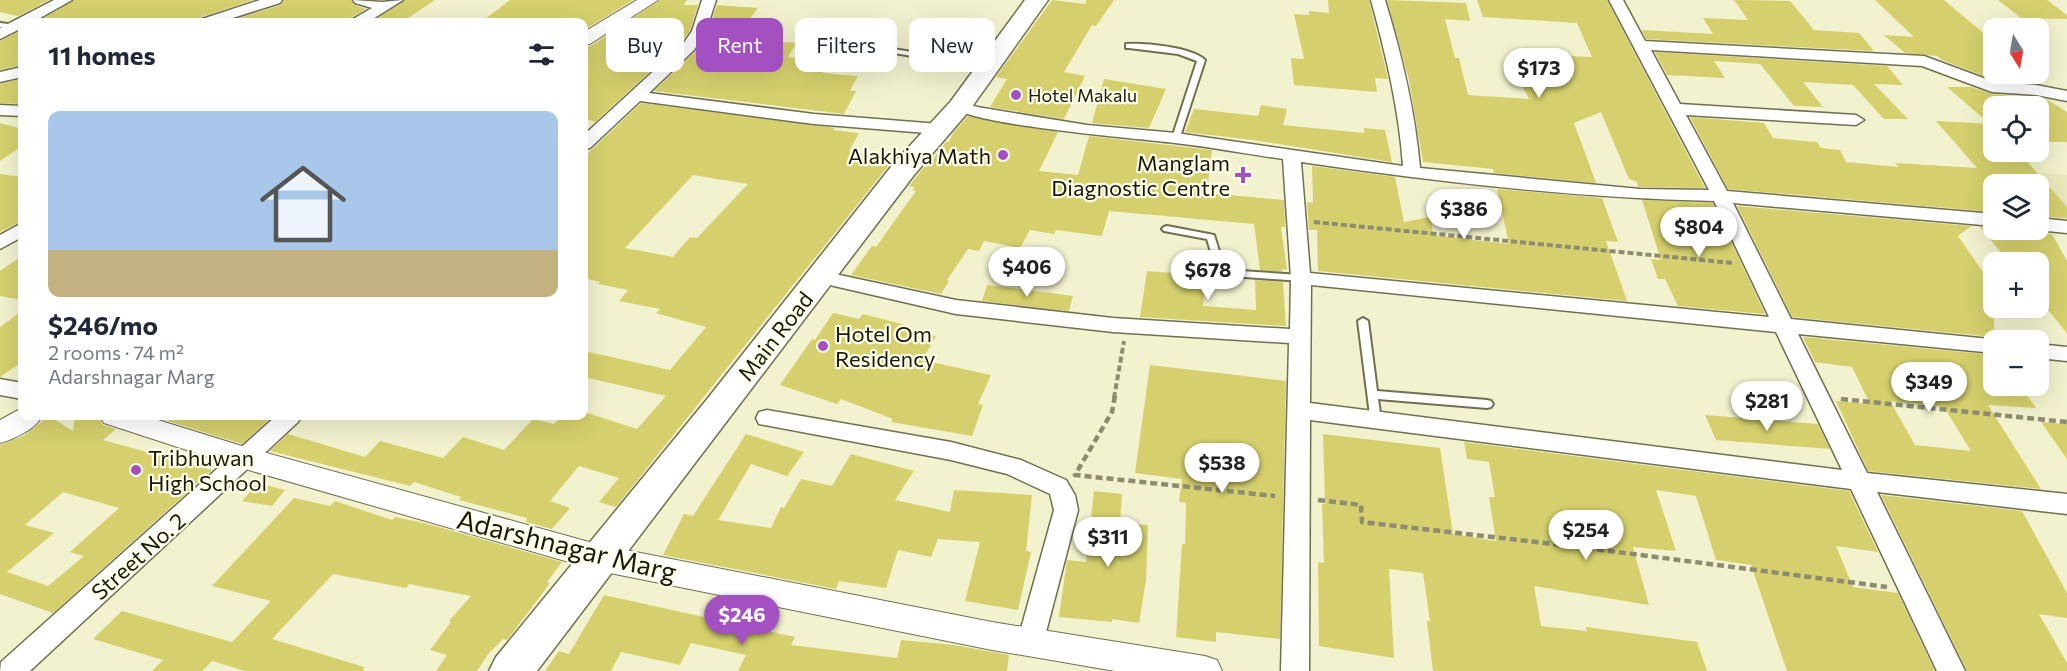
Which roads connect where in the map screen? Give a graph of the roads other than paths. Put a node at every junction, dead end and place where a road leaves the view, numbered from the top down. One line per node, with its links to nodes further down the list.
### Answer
1 (26, 0): 11 (street)
2 (65, 0): 11 (street)
3 (274, 0): 13 (street)
4 (360, 0): 10 (street)
5 (649, 0): 17 (street)
6 (709, 0): 24 (street)
7 (1037, 0): 20 (main road, Main Road)
8 (1378, 0): 34 (street)
9 (1616, 0): 18 (street)
10 (390, 3): 14 (street)
11 (47, 8): 12 (street)
12 (26, 18)
13 (219, 18)
14 (365, 18)
15 (18, 21): 16 (street)
16 (4, 28)
17 (588, 38)
18 (1640, 45): 25 (street); 26 (street)
19 (1129, 46): 31 (lane)
20 (995, 58)
21 (985, 72): 29 (main road, Main Road)
22 (18, 73): 23 (street)
23 (0, 77)
24 (636, 96): 29 (street); 32 (street)
25 (2067, 96)
26 (1674, 109): 30 (street); 35 (street)
27 (0, 110): 28 (street)
28 (18, 111)
29 (950, 117): 31 (street); 42 (main road, Main Road)
30 (1856, 120)
31 (1176, 138): 33 (street)
32 (588, 140)
33 (1293, 156): 34 (street); 43 (street)
34 (1412, 173): 35 (street)
35 (1721, 196): 36 (street); 45 (street)
36 (1983, 219)
37 (2049, 225): 38 (street)
38 (2067, 227)
39 (1167, 229): 43 (lane)
40 (18, 232): 41 (street)
41 (0, 243)
42 (821, 277): 46 (street); 64 (main road, Main Road)
43 (1301, 278): 45 (street); 46 (street)
44 (1363, 321): 52 (lane)
45 (1783, 324): 47 (street); 62 (street)
46 (1300, 337): 54 (street)
47 (1983, 345)
48 (2049, 352): 49 (street)
49 (2067, 354)
50 (0, 387): 51 (street)
51 (18, 390)
52 (1372, 396): 53 (lane); 59 (lane)
53 (1486, 404)
54 (1300, 410): 59 (street); 69 (street)
55 (767, 418): 65 (street)
56 (22, 420): 60 (street)
57 (126, 420): 61 (street, Adarshnagar Marg)
58 (286, 420): 61 (street, Street No. 2)
59 (1375, 420): 62 (street)
60 (0, 433)
61 (245, 458): 64 (street, Adarshnagar Marg); 66 (street, Street No. 2)
62 (1859, 481): 63 (street); 70 (street)
63 (2067, 504)
64 (600, 558): 65 (street, Adarshnagar Marg); 67 (main road, Main Road)
65 (1031, 643): 68 (street, Adarshnagar Marg)
66 (11, 671)
67 (511, 671)
68 (1205, 671)
69 (1295, 671)
70 (1951, 671)

